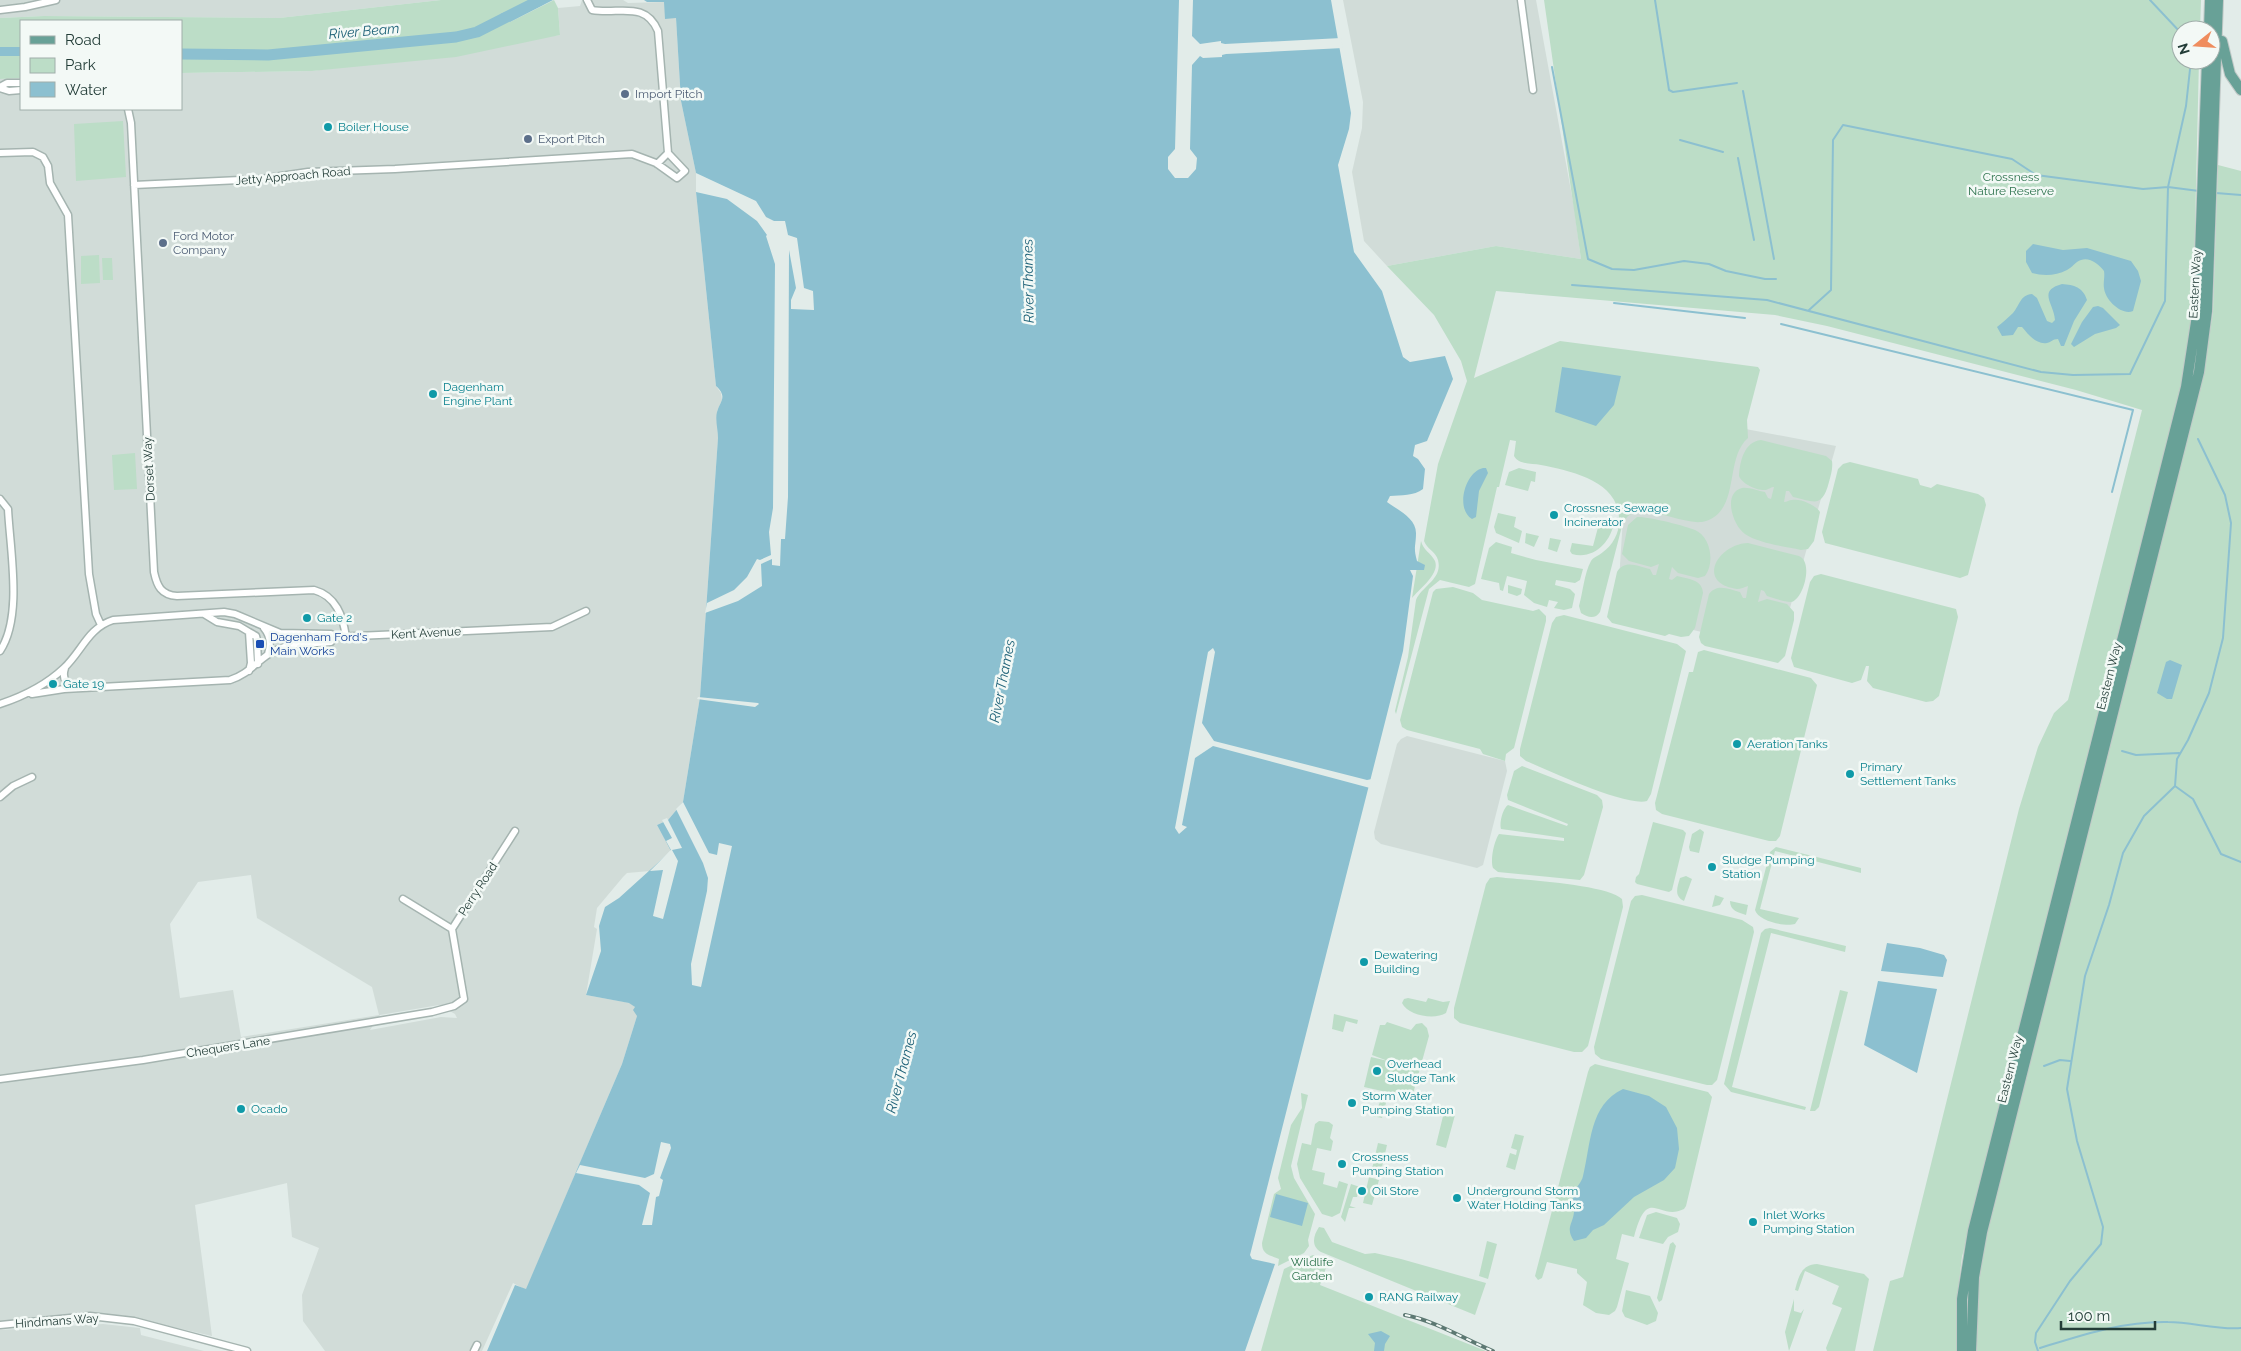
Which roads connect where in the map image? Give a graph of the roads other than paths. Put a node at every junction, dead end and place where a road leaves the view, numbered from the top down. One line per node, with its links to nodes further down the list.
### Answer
1 (56, 0): 6 (street)
2 (587, 0): 16 (street)
3 (1521, 0): 12 (street)
4 (2210, 0): 7 (main road)
5 (2219, 0): 13 (main road); 18 (main road, Eastern Way)
6 (0, 10)
7 (2209, 20)
8 (2207, 70): 18 (main road, Eastern Way)
9 (20, 83): 10 (street)
10 (0, 87): 11 (street)
11 (20, 90)
12 (1533, 90)
13 (2241, 90)
14 (128, 110): 19 (street, Dorset Way)
15 (0, 153): 24 (street)
16 (668, 153): 17 (street); 17 (street, Jetty Approach Road)
17 (657, 164): 19 (street, Jetty Approach Road)
18 (2207, 181): 20 (main road, Eastern Way)
19 (134, 185): 27 (street, Dorset Way)
20 (2206, 201): 47 (main road, Eastern Way); 48 (main road, Eastern Way)
21 (0, 499): 29 (street)
22 (586, 611): 27 (street, Kent Avenue)
23 (203, 614): 24 (street); 25 (street, Kent Avenue); 26 (street)
24 (101, 625): 32 (street)
25 (264, 628): 28 (street, Kent Avenue); 30 (street)
26 (249, 632): 31 (street); 33 (street)
27 (346, 636): 28 (street, Kent Avenue)
28 (335, 637): 30 (street)
29 (0, 651)
30 (268, 654): 31 (street)
31 (258, 664): 33 (street)
32 (66, 666): 34 (street); 35 (street)
33 (249, 671): 34 (street)
34 (78, 688): 35 (street)
35 (27, 695): 36 (street)
36 (0, 704)
37 (32, 776): 38 (street)
38 (0, 797)
39 (515, 830): 41 (street, Perry Road)
40 (403, 899): 41 (street, Perry Road)
41 (452, 929): 42 (street, Perry Road)
42 (454, 1006): 43 (street, Chequers Lane)
43 (0, 1079)
44 (0, 1325): 45 (street, Hindmans Way)
45 (230, 1349): 46 (street, Hindmans Way)
46 (247, 1351)
47 (1962, 1351)
48 (1971, 1351)

